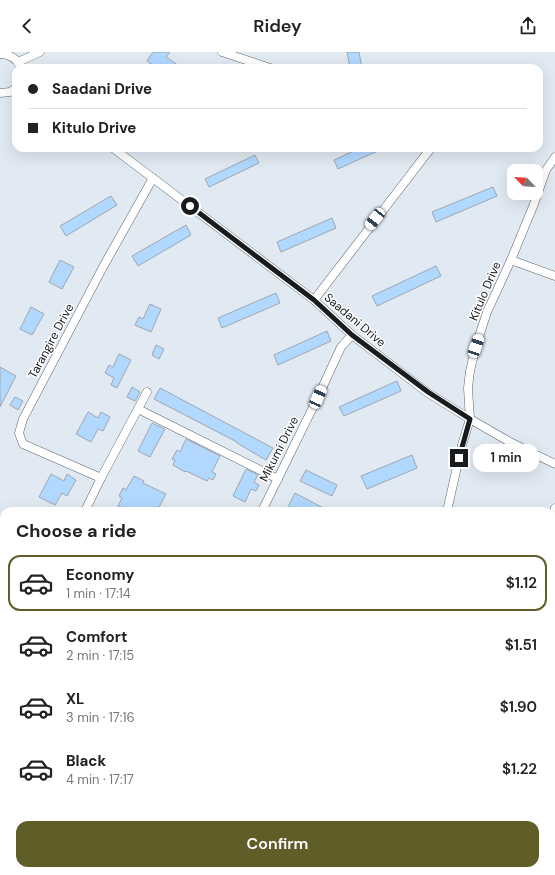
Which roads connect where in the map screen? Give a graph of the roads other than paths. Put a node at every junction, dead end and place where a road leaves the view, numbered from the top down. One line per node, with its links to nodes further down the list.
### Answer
1 (40, 52): 5 (street)
2 (222, 52): 6 (street)
3 (0, 54): 4 (street)
4 (19, 64)
5 (22, 64)
6 (258, 64)
7 (12, 91): 8 (street)
8 (0, 93)
9 (118, 152): 12 (street, Saadani Drive)
10 (428, 152): 15 (street)
11 (555, 157): 13 (street, Kitulo Drive)
12 (153, 178): 15 (street, Saadani Drive); 21 (street, Tarangire Drive)
13 (511, 260): 14 (street); 19 (street, Kitulo Drive)
14 (555, 276)
15 (314, 300): 16 (street, Saadani Drive)
16 (352, 335): 19 (street, Saadani Drive); 22 (street, Mikumi Drive)
17 (147, 392): 18 (street)
18 (138, 409): 21 (street); 22 (street)
19 (470, 419): 20 (street, Saadani Drive); 25 (street, Kitulo Drive)
20 (555, 464)
21 (101, 478): 23 (street)
22 (278, 479): 24 (street, Mikumi Drive)
23 (87, 507)
24 (264, 507)
25 (448, 507)

